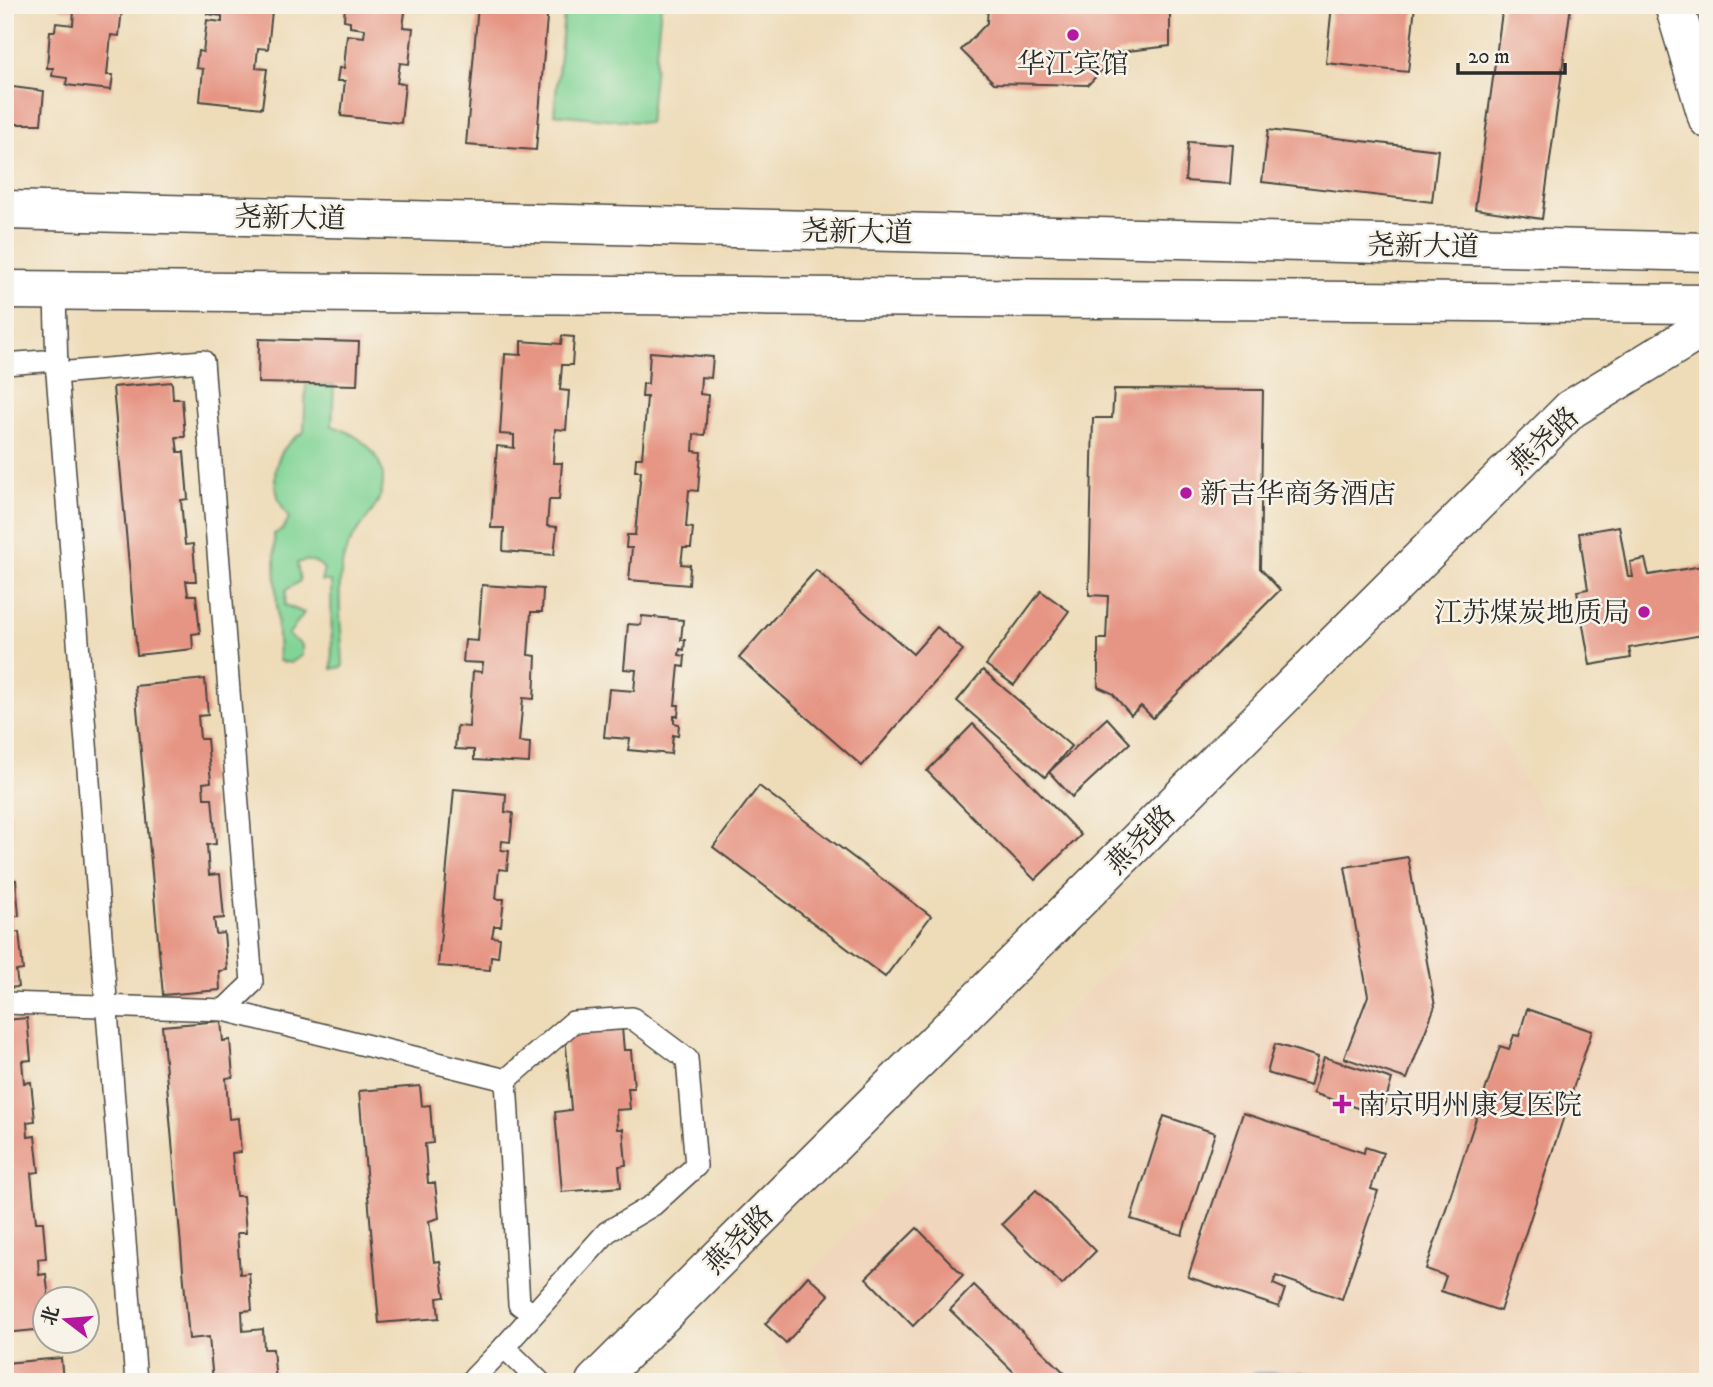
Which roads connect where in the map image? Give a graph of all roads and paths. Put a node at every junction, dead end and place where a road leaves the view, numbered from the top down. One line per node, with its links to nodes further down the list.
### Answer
1 (1674, 5): 2 (main road)
2 (1708, 119)
3 (5, 210): 4 (main road, 尧新大道)
4 (1708, 252)
5 (5, 290): 6 (main road, 尧新大道)
6 (55, 291): 7 (main road, 尧新大道); 10 (lane)
7 (1708, 304)
8 (1708, 325): 19 (main road, 燕尧路)
9 (5, 364): 10 (lane)
10 (57, 366): 12 (lane); 16 (lane)
11 (5, 1003): 12 (lane)
12 (224, 1010): 13 (lane)
13 (506, 1080): 14 (lane); 14 (lane)
14 (533, 1314): 15 (lane)
15 (504, 1347): 17 (lane); 18 (lane)
16 (136, 1382)
17 (470, 1382)
18 (540, 1382)
19 (595, 1382)

